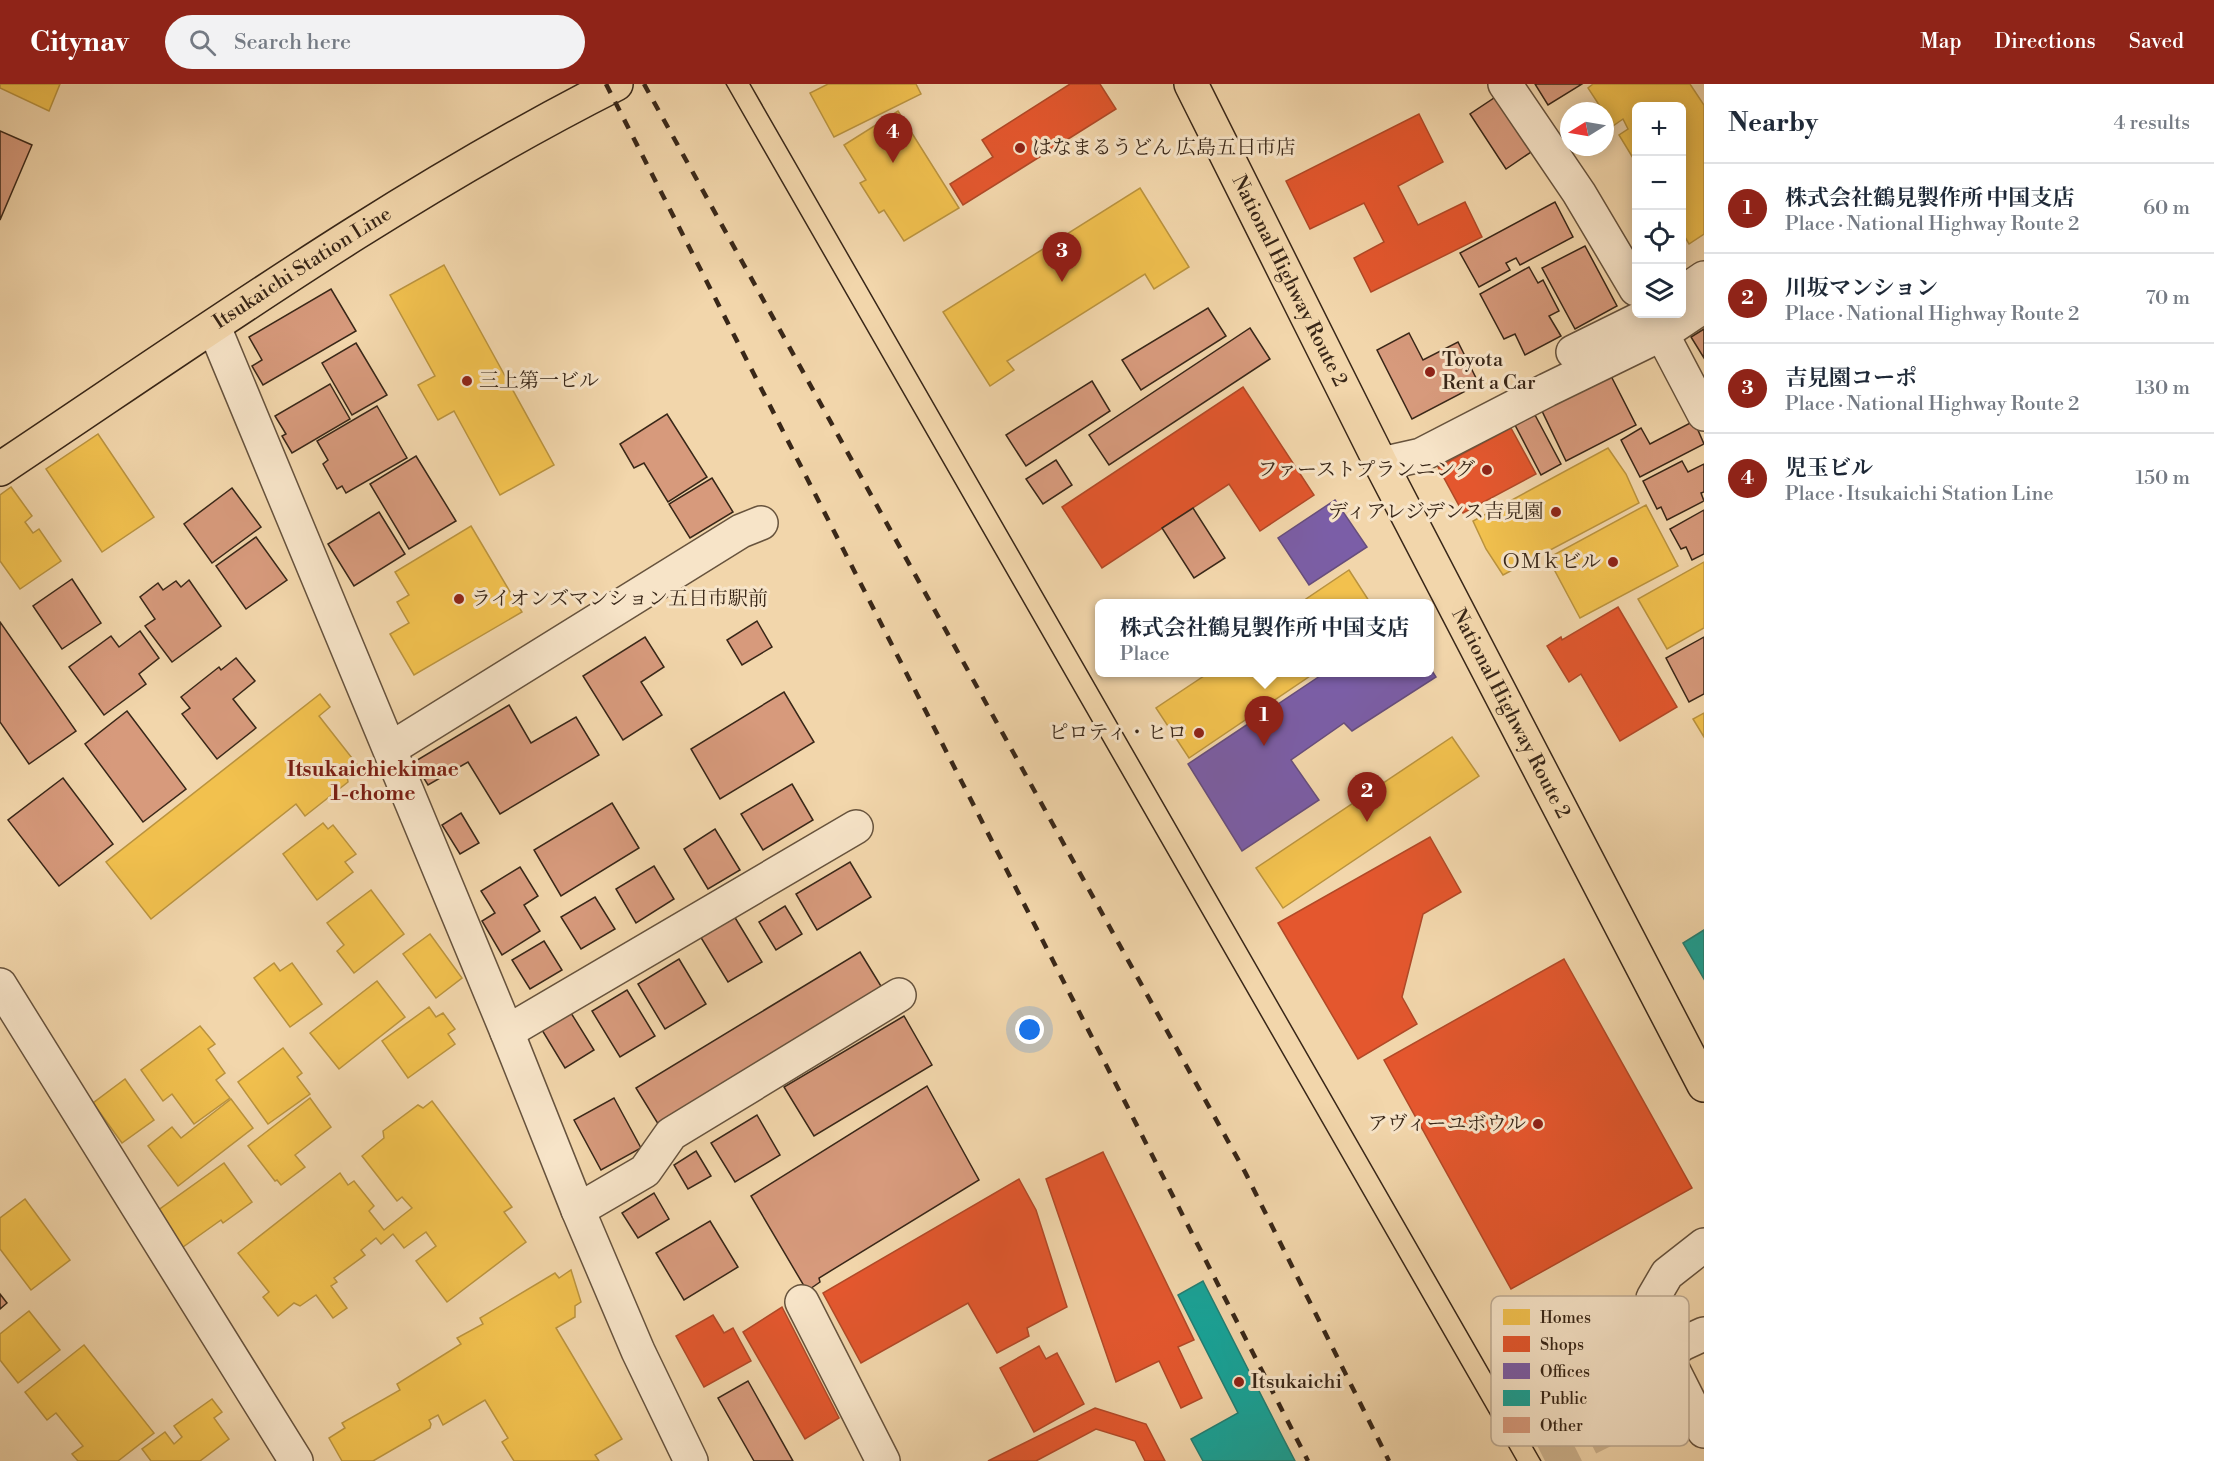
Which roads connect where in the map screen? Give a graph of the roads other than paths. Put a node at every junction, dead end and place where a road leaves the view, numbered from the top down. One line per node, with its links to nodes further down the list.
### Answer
1 (616, 84): 9 (main road, Itsukaichi Station Line)
2 (1191, 84): 11 (main road, National Highway Route 2)
3 (1505, 84): 5 (street)
4 (1704, 278): 6 (street)
5 (1632, 282)
6 (1686, 290)
7 (1704, 306): 8 (street)
8 (1654, 320): 10 (street); 11 (street)
9 (214, 327): 12 (main road, Itsukaichi Station Line); 14 (street)
10 (1704, 414)
11 (1381, 464): 19 (main road, National Highway Route 2)
12 (0, 469)
13 (761, 523): 14 (street)
14 (390, 749): 18 (street)
15 (856, 827): 18 (street)
16 (0, 985): 28 (street)
17 (899, 995): 20 (street)
18 (507, 1032): 20 (street)
19 (1704, 1085)
20 (578, 1210): 29 (street)
21 (1704, 1245): 22 (street)
22 (1654, 1296)
23 (802, 1302): 30 (street)
24 (1704, 1334): 25 (street)
25 (1689, 1341)
26 (1689, 1398): 27 (street)
27 (1701, 1420)
28 (296, 1461)
29 (691, 1461)
30 (883, 1461)

